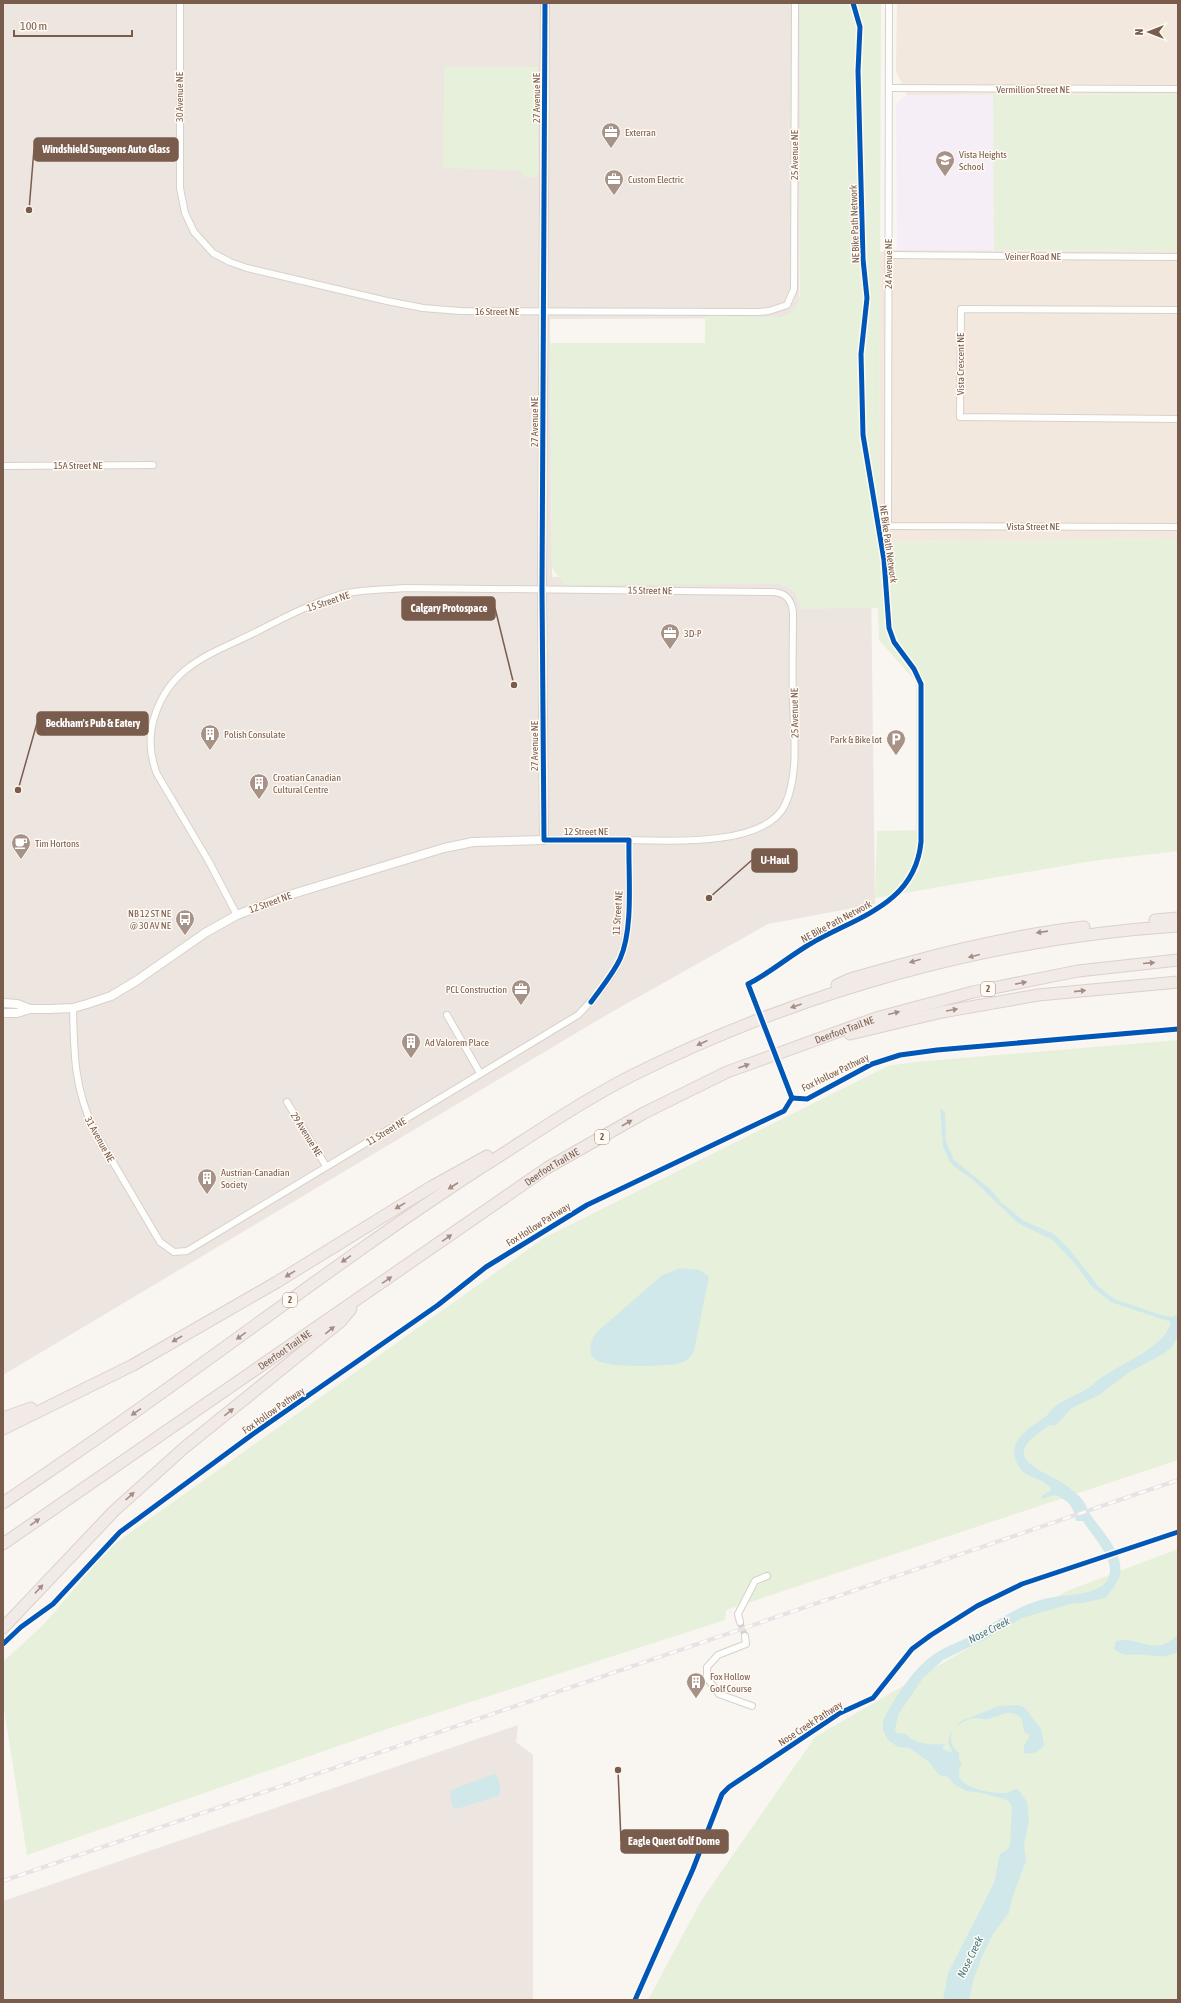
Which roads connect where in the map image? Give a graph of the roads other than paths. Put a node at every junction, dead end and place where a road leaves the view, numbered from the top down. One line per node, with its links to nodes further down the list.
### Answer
1 (180, 3): 7 (street, 30 Avenue NE)
2 (545, 3): 12 (street, 27 Avenue NE)
3 (795, 3): 10 (street, 25 Avenue NE)
4 (889, 3): 5 (street, 24 Avenue NE)
5 (889, 88): 6 (street, Vermillion Street NE); 8 (street, 24 Avenue NE)
6 (1178, 89)
7 (213, 253): 12 (street, 16 Street NE)
8 (888, 255): 9 (street, Veiner Road NE); 16 (street, 24 Avenue NE)
9 (1178, 257)
10 (787, 305): 12 (street, 16 Street NE)
11 (1178, 310): 13 (street, Vista Crescent NE)
12 (543, 312): 18 (street, 27 Avenue NE)
13 (1178, 418)
14 (153, 465): 15 (street, 15A Street NE)
15 (3, 466)
16 (888, 526): 17 (street, Vista Street NE)
17 (1178, 527)
18 (542, 589): 19 (street, 15 Street NE); 21 (street, 27 Avenue NE); 23 (street, 15 Street NE)
19 (786, 596): 20 (street, 25 Avenue NE)
20 (767, 824): 22 (street, 12 Street NE)
21 (544, 840): 22 (street, 12 Street NE); 23 (street, 12 Street NE)
22 (629, 840): 35 (street, 11 Street NE)
23 (237, 915): 30 (street, 12 Street NE)
24 (1178, 918): 28 (highway, one-way to 28)
25 (1178, 926): 28 (highway, 2, one-way to 28)
26 (1178, 960): 34 (highway, Deerfoot Trail NE / 2, one-way to 26)
27 (1178, 982): 34 (highway, one-way to 27)
28 (816, 999): 37 (highway, 2, one-way to 37)
29 (3, 1003): 31 (street, 12 Street NE)
30 (73, 1008): 31 (street, 12 Street NE); 39 (street, 31 Avenue NE)
31 (30, 1009): 32 (street, 12 Street NE)
32 (3, 1013)
33 (447, 1015): 35 (street)
34 (805, 1044): 40 (highway, Deerfoot Trail NE / 2, one-way to 34)
35 (480, 1073): 38 (street, 11 Street NE)
36 (287, 1102): 38 (street, 29 Avenue NE)
37 (581, 1104): 41 (highway, one-way to 41); 44 (highway, 2, one-way to 44)
38 (326, 1166): 39 (street, 11 Street NE)
39 (174, 1252)
40 (358, 1299): 45 (highway, Deerfoot Trail NE / 2, one-way to 40); 47 (highway, one-way to 40)
41 (99, 1381): 42 (highway); 43 (highway)
42 (3, 1418)
43 (3, 1429)
44 (3, 1503)
45 (3, 1544)
46 (767, 1576): 49 (street)
47 (21, 1609): 48 (highway); 50 (highway)
48 (3, 1621)
49 (740, 1622)
50 (3, 1628)
51 (745, 1636): 52 (street)
52 (752, 1706)

